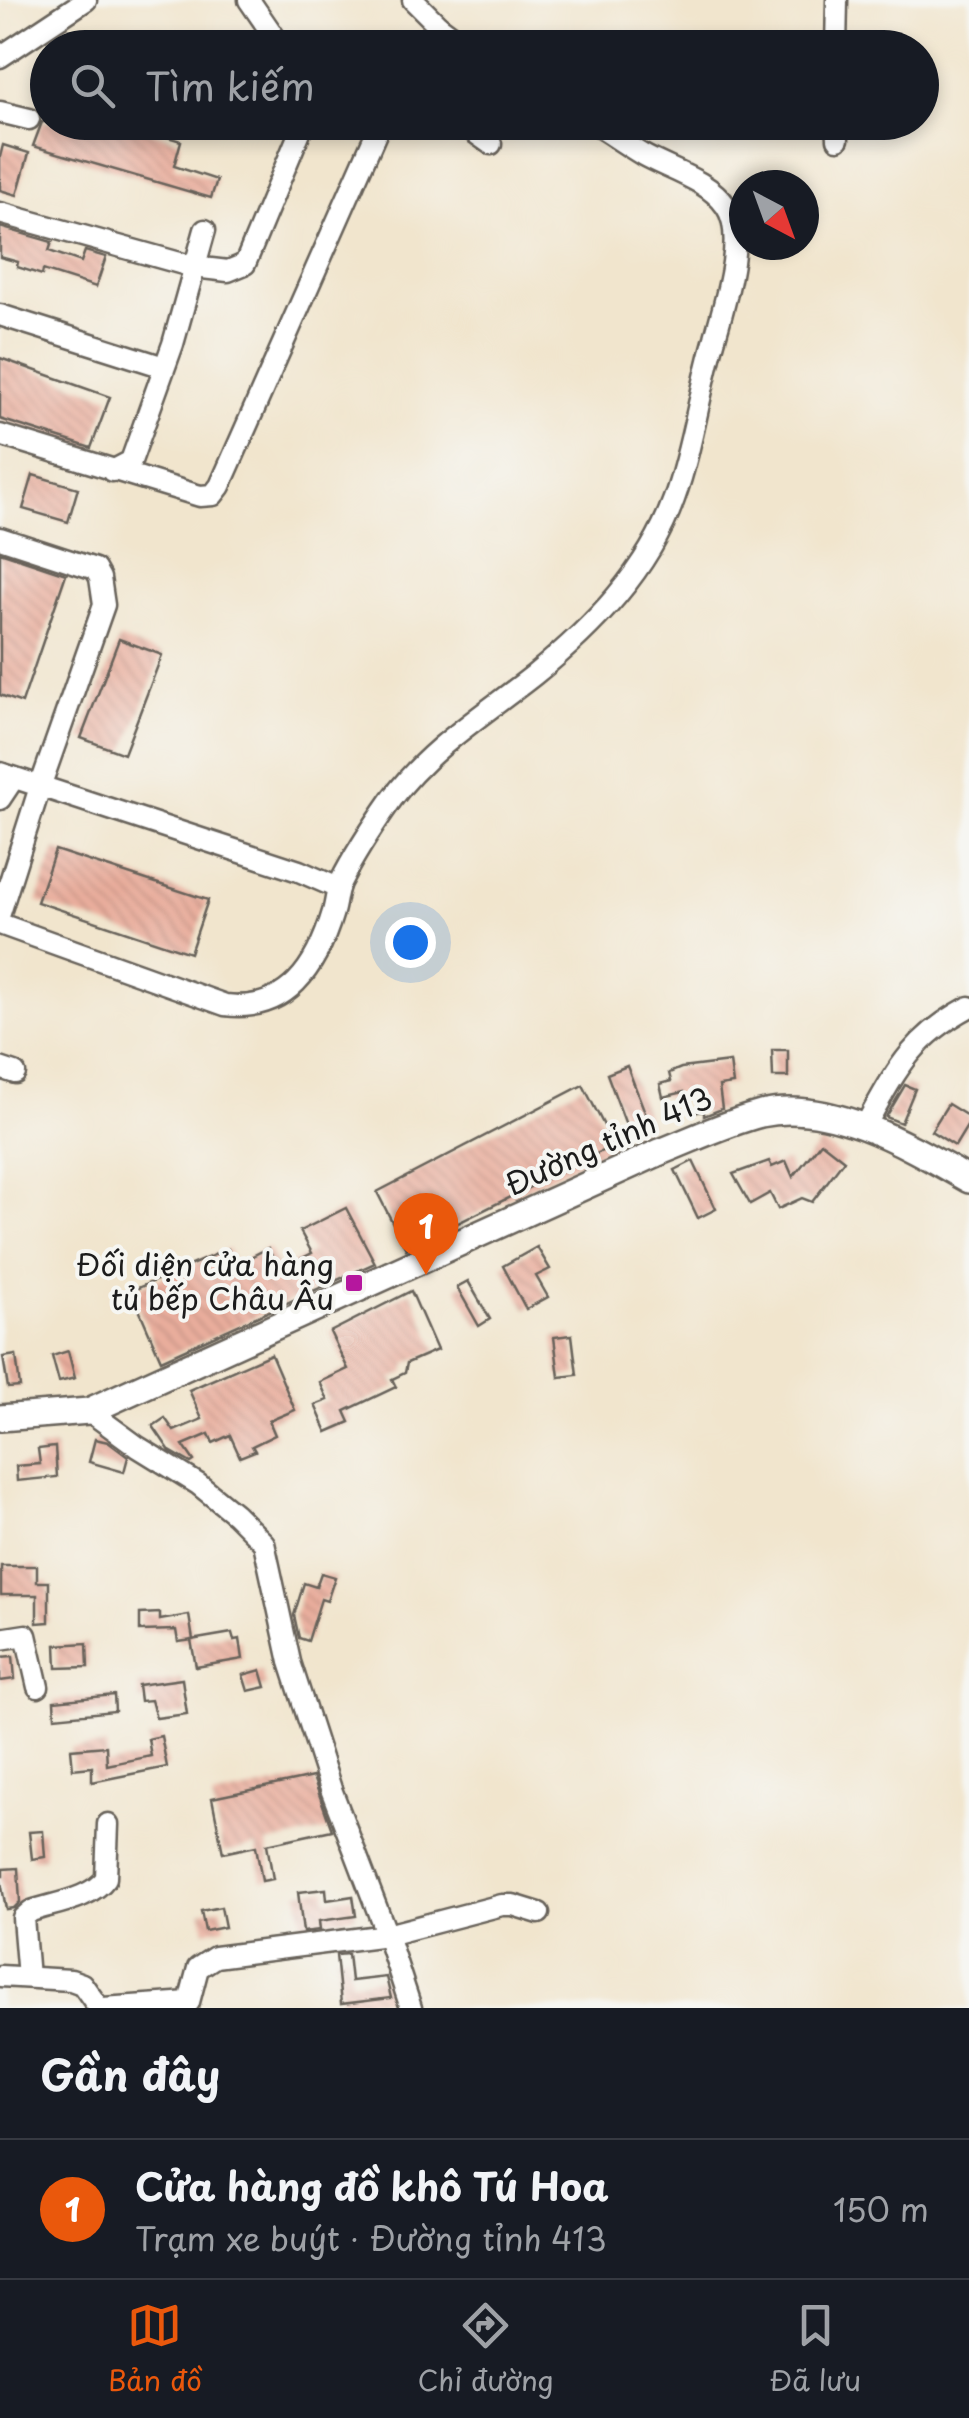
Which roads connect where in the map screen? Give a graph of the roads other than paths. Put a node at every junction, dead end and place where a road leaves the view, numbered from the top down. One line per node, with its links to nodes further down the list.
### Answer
1 (86, 0): 6 (street)
2 (249, 0): 7 (street)
3 (413, 0): 5 (street)
4 (837, 0): 10 (street)
5 (439, 26): 8 (street); 9 (street)
6 (41, 30)
7 (270, 30)
8 (438, 30)
9 (444, 30)
10 (836, 30)
11 (30, 37): 12 (street)
12 (0, 57)
13 (0, 112): 14 (street)
14 (30, 118)
15 (297, 140): 22 (street)
16 (373, 140): 26 (street)
17 (485, 140): 19 (street)
18 (621, 140): 31 (street)
19 (491, 144)
20 (0, 213): 22 (street)
21 (205, 230): 22 (street)
22 (194, 267): 24 (street)
23 (0, 316): 24 (street)
24 (164, 367): 26 (street)
25 (0, 435): 26 (street)
26 (112, 471)
27 (0, 538): 29 (street)
28 (7, 776): 29 (street); 30 (street)
29 (40, 787): 31 (street); 32 (street)
30 (0, 799)
31 (338, 888): 33 (street)
32 (0, 913)
33 (0, 924)
34 (969, 1007): 35 (street)
35 (865, 1126): 36 (main road, Đường tỉnh 413); 37 (main road, Đường tỉnh 413)
36 (969, 1180)
37 (89, 1411): 38 (main road, Đường tỉnh 413); 43 (street)
38 (0, 1418)
39 (0, 1639): 40 (street)
40 (38, 1687)
41 (108, 1824): 45 (street)
42 (539, 1913): 43 (street)
43 (388, 1936): 46 (street); 48 (street)
44 (0, 1976): 45 (street)
45 (28, 1977): 47 (street)
46 (186, 2004): 47 (street)
47 (101, 2008)
48 (411, 2008)

